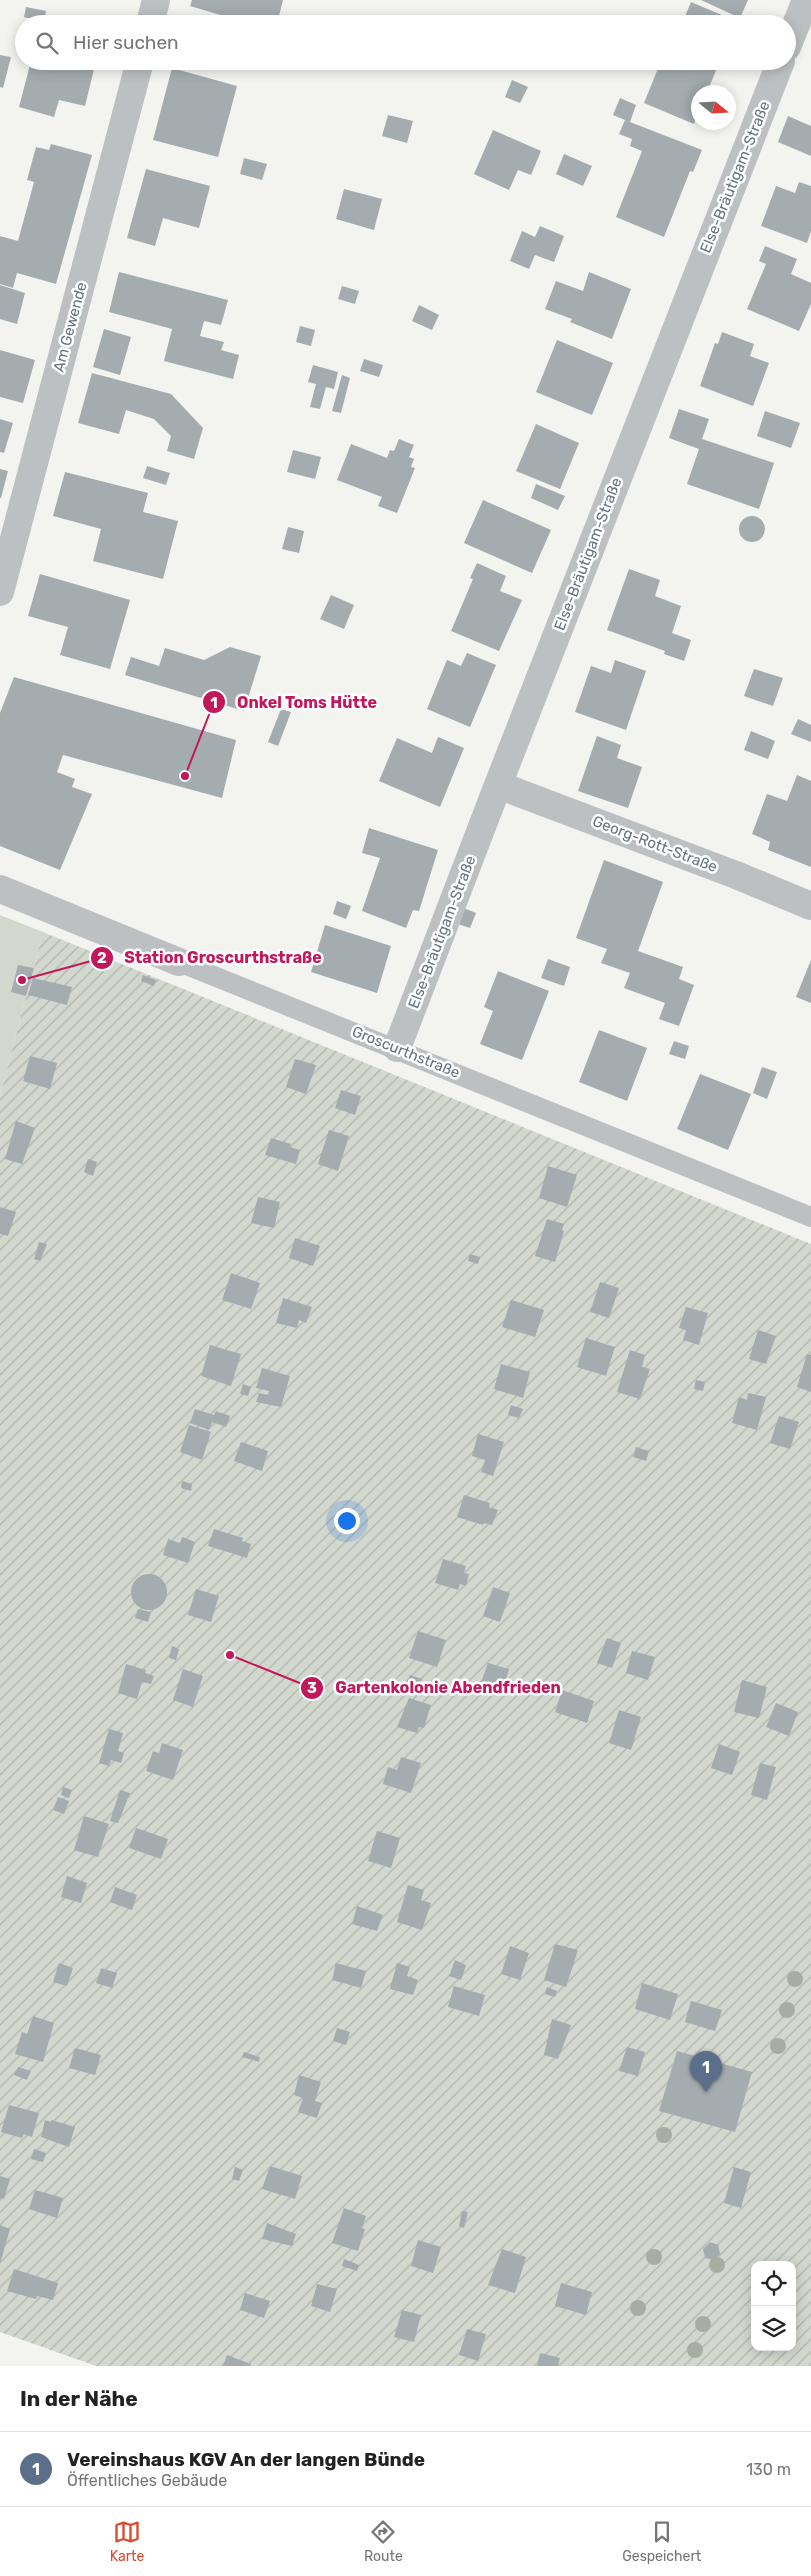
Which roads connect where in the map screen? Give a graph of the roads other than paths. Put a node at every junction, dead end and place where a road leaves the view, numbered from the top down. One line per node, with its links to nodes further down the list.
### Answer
1 (156, 0): 3 (street)
2 (806, 0): 4 (street)
3 (152, 15)
4 (796, 25)
5 (138, 70): 7 (street, Am Gewende)
6 (777, 70): 8 (street, Else-Bräutigam-Straße)
7 (2, 575)
8 (498, 785): 10 (street, Georg-Rott-Straße); 12 (street, Else-Bräutigam-Straße)
9 (0, 889): 11 (street, Groscurthstraße)
10 (811, 906)
11 (180, 962): 12 (lane, Groscurthstraße)
12 (397, 1048): 13 (lane, Groscurthstraße)
13 (811, 1217)

